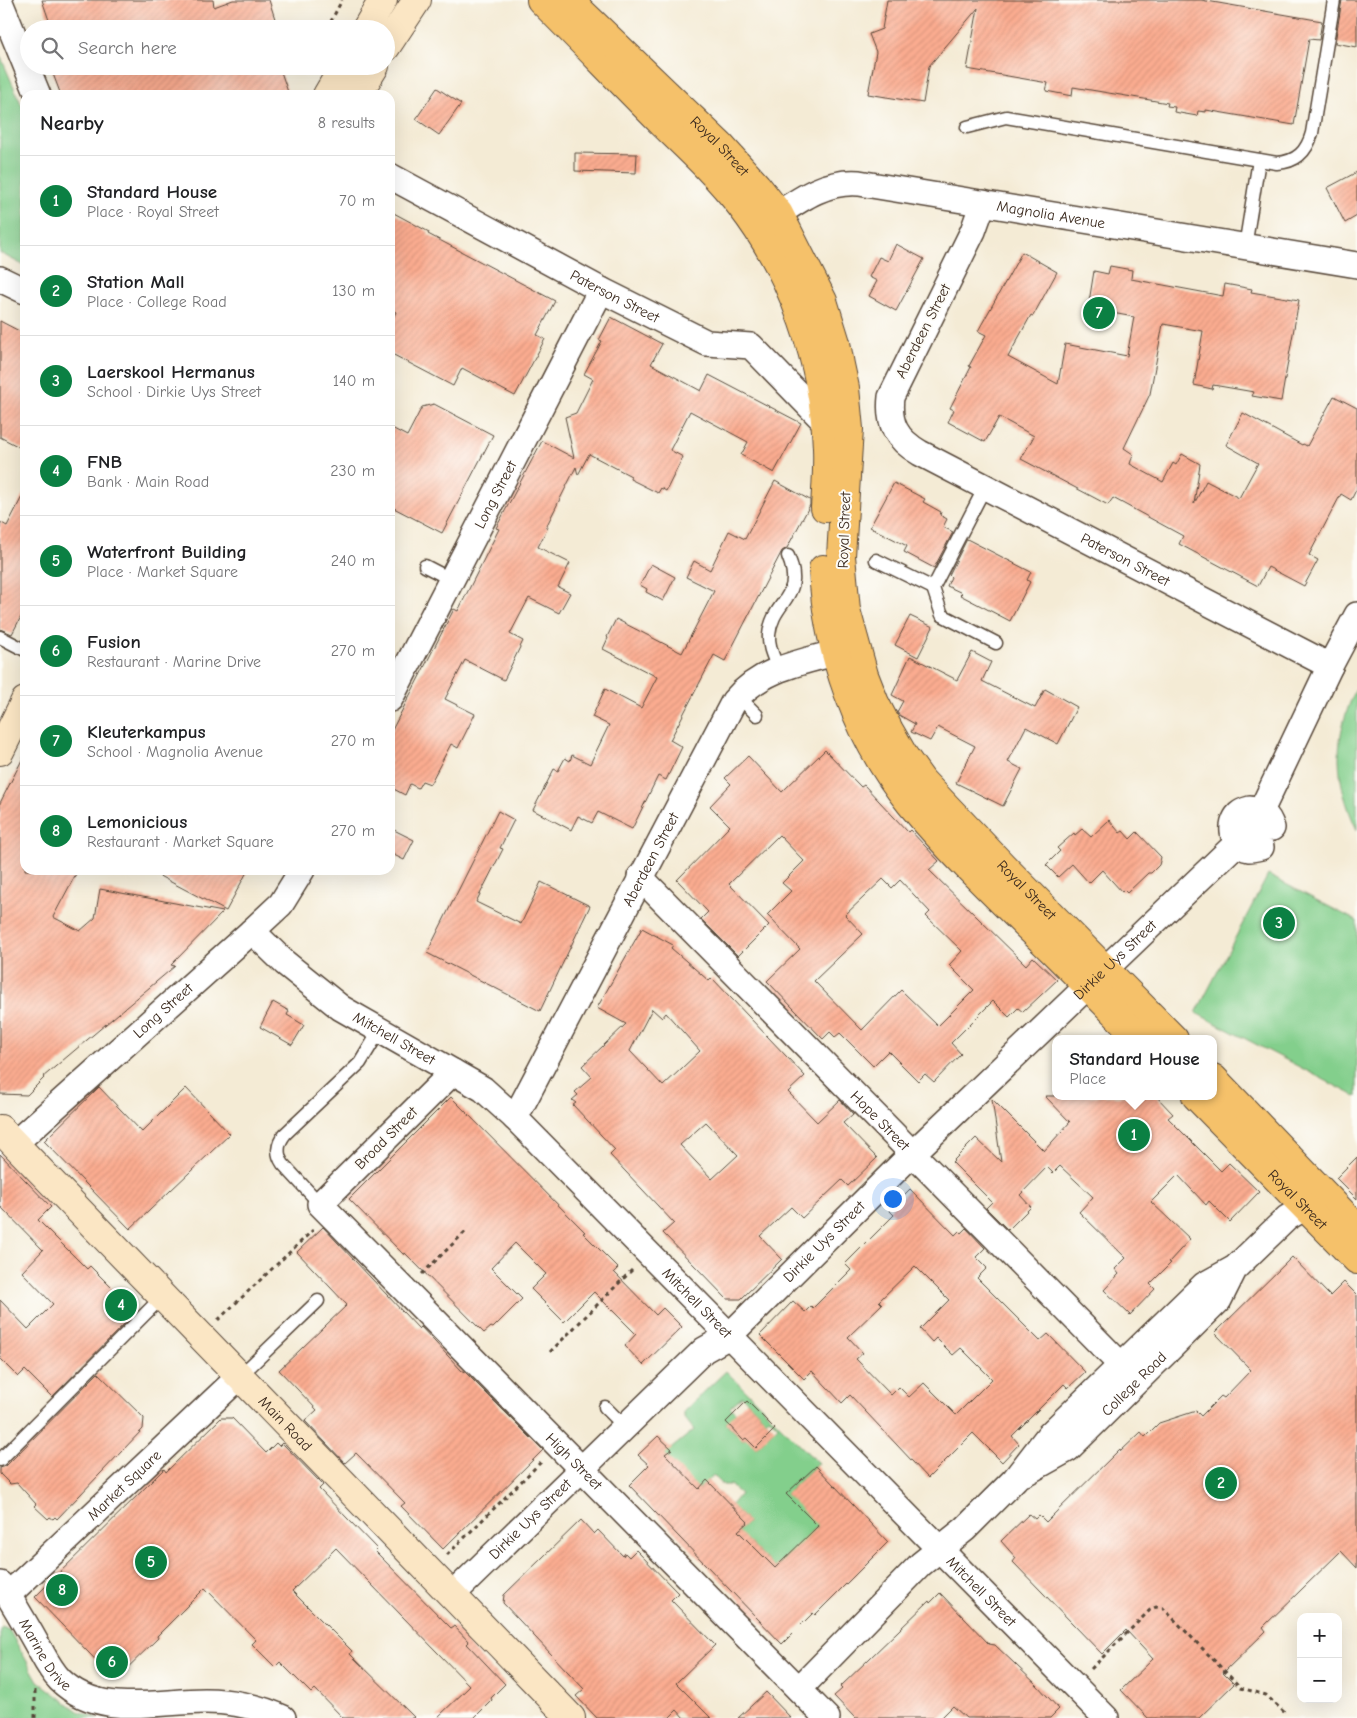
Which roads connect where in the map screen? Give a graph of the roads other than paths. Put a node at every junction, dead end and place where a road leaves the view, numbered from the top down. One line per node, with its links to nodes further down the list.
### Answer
1 (383, 0): 7 (main road)
2 (417, 0): 8 (main road)
3 (541, 0): 20 (main road, Royal Street)
4 (569, 0): 20 (main road, Royal Street)
5 (1334, 0): 17 (lane)
6 (0, 2): 9 (street)
7 (371, 20)
8 (395, 33)
9 (20, 51)
10 (30, 75): 13 (street)
11 (339, 75): 14 (main road)
12 (369, 75): 15 (main road)
13 (36, 90)
14 (330, 90)
15 (360, 90)
16 (967, 127): 17 (lane)
17 (1259, 160): 21 (lane)
18 (395, 179): 25 (street, Paterson Street)
19 (983, 203): 20 (street, Magnolia Avenue); 21 (street, Magnolia Avenue); 27 (street, Aberdeen Street)
20 (768, 221): 26 (main road, Royal Street); 49 (main road, Royal Street)
21 (1245, 247): 22 (street, Magnolia Avenue)
22 (1357, 265)
23 (0, 279): 24 (street)
24 (20, 289)
25 (601, 290): 26 (street, Paterson Street); 32 (street, Long Street)
26 (826, 423): 38 (main road, Royal Street)
27 (920, 453): 28 (street, Paterson Street)
28 (985, 487): 33 (lane); 39 (street, Paterson Street)
29 (788, 556): 40 (lane)
30 (876, 560): 33 (lane)
31 (425, 566): 32 (lane)
32 (452, 580): 41 (street, Long Street)
33 (933, 588): 36 (lane)
34 (1357, 615): 39 (street, Dirkie Uys Street)
35 (0, 637): 37 (lane)
36 (996, 643)
37 (20, 647)
38 (835, 653): 40 (street, Aberdeen Street); 49 (main road, Royal Street)
39 (1330, 666): 49 (street, Dirkie Uys Street)
40 (778, 669): 42 (street, Aberdeen Street)
41 (395, 689)
42 (738, 696): 44 (lane); 47 (street, Aberdeen Street)
43 (20, 711): 45 (main road)
44 (757, 715)
45 (0, 751)
46 (299, 875): 48 (street, Long Street)
47 (640, 877): 56 (street, Aberdeen Street); 58 (street, Hope Street)
48 (252, 931): 50 (street, Mitchell Street); 57 (street, Long Street)
49 (1098, 978): 51 (main road, Royal Street); 52 (main road, Royal Street); 58 (street, Dirkie Uys Street)
50 (380, 1030): 53 (street, Mitchell Street); 60 (lane)
51 (1137, 1035)
52 (1169, 1035)
53 (453, 1072): 56 (street, Mitchell Street); 60 (street, Broad Street)
54 (1217, 1083): 59 (main road, Royal Street)
55 (1201, 1100): 59 (main road, Royal Street)
56 (515, 1118): 66 (street, Mitchell Street)
57 (7, 1137): 64 (main road, Main Road)
58 (912, 1154): 66 (street, Dirkie Uys Street); 67 (street, Hope Street)
59 (1312, 1199): 61 (main road, Royal Street); 62 (main road, Royal Street); 63 (street, College Road)
60 (325, 1209): 74 (street, High Street)
61 (1357, 1228)
62 (1357, 1260)
63 (1235, 1268): 67 (street, College Road); 75 (street, College Road)
64 (162, 1297): 68 (main road, Main Road); 72 (lane)
65 (318, 1301): 68 (lane)
66 (729, 1336): 70 (street, Dirkie Uys Street); 76 (street, Mitchell Street)
67 (1121, 1365): 75 (street, College Road)
68 (240, 1376): 77 (street, Market Square); 78 (main road, Main Road)
69 (605, 1407): 70 (lane)
70 (624, 1426): 74 (street, Dirkie Uys Street)
71 (0, 1440): 72 (lane)
72 (10, 1450): 73 (lane)
73 (0, 1460)
74 (583, 1469): 78 (street, Dirkie Uys Street); 79 (street, High Street)
75 (1015, 1479): 76 (street, College Road)
76 (940, 1548): 79 (street, College Road); 83 (street, Mitchell Street)
77 (4, 1590): 80 (street, Marine Drive)
78 (452, 1595): 81 (main road, Main Road)
79 (799, 1689): 82 (street, High Street)
80 (284, 1718)
81 (571, 1718)
82 (827, 1718)
83 (1106, 1718)

